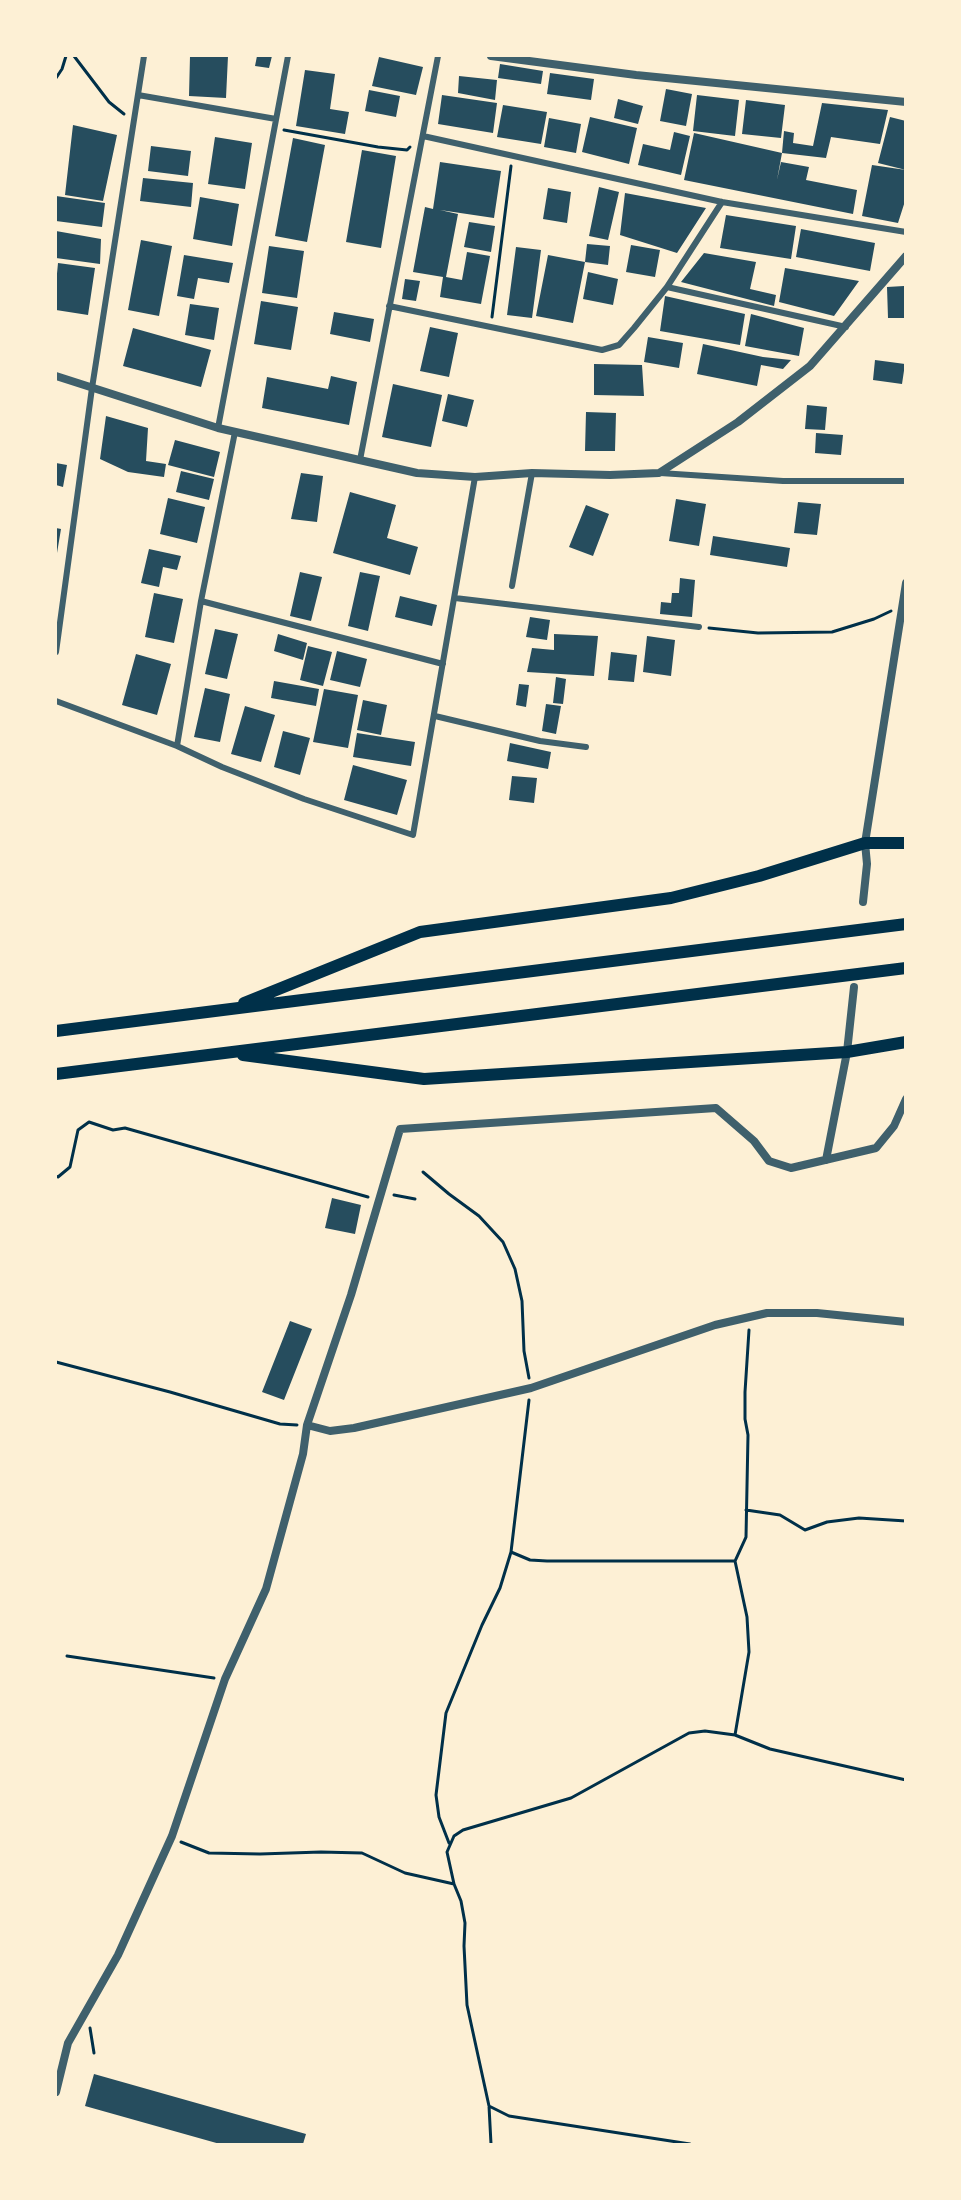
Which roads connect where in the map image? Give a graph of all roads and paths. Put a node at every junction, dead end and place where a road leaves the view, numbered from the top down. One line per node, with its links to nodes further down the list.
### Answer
1 (66, 56): 7 (path)
2 (74, 56): 11 (path)
3 (144, 56): 8 (street)
4 (288, 56): 10 (street)
5 (438, 56): 13 (street)
6 (491, 56): 9 (street)
7 (56, 78)
8 (138, 95): 10 (street); 11 (street)
9 (906, 102)
10 (276, 119): 12 (street)
11 (132, 120): 23 (street)
12 (274, 129): 13 (path); 24 (street)
13 (423, 136): 14 (street); 19 (street)
14 (512, 155): 15 (street); 21 (path)
15 (722, 202): 16 (street); 18 (street)
16 (906, 232)
17 (906, 256): 20 (street)
18 (667, 287): 20 (street); 21 (street)
19 (389, 306): 21 (street); 26 (street)
20 (846, 327): 27 (street)
21 (490, 328)
22 (56, 376): 23 (street)
23 (92, 388): 24 (street); 37 (street)
24 (218, 428): 25 (street)
25 (235, 432): 26 (street); 34 (street)
26 (360, 460): 29 (street)
27 (659, 472): 28 (street); 30 (street)
28 (532, 473): 29 (street); 32 (street)
29 (475, 477): 33 (street)
30 (906, 481)
31 (906, 583): 35 (street)
32 (512, 586)
33 (455, 598): 36 (street); 38 (street)
34 (201, 601): 38 (street); 41 (street)
35 (903, 606): 36 (path); 43 (street)
36 (699, 627)
37 (56, 652)
38 (442, 664): 40 (street)
39 (56, 701): 41 (street)
40 (435, 716): 41 (street); 42 (street)
41 (177, 746)
42 (586, 747)
43 (865, 843): 44 (highway); 45 (street); 49 (highway)
44 (906, 843)
45 (863, 902)
46 (906, 924): 49 (highway)
47 (906, 968): 52 (highway)
48 (854, 987): 53 (street)
49 (228, 1010): 50 (highway)
50 (56, 1031)
51 (906, 1042): 53 (highway)
52 (227, 1052): 53 (highway); 54 (highway)
53 (847, 1052): 56 (street)
54 (56, 1074)
55 (906, 1099): 56 (street)
56 (826, 1160): 60 (street)
57 (423, 1172): 64 (path)
58 (56, 1176): 60 (path)
59 (416, 1199): 60 (path)
60 (379, 1200): 65 (street)
61 (749, 1316): 62 (street); 64 (street); 66 (path)
62 (906, 1322)
63 (56, 1362): 65 (path)
64 (531, 1388): 65 (street); 68 (path)
65 (307, 1425): 71 (street)
66 (746, 1510): 67 (path); 69 (path)
67 (906, 1521)
68 (511, 1552): 69 (path); 75 (path)
69 (735, 1561): 72 (path)
70 (67, 1656): 71 (path)
71 (225, 1679): 74 (street)
72 (735, 1735): 73 (path); 75 (path)
73 (906, 1780)
74 (172, 1836): 76 (path); 77 (street)
75 (449, 1843): 76 (path)
76 (454, 1884): 80 (path)
77 (88, 2011): 78 (path); 79 (street)
78 (94, 2053)
79 (56, 2092)
80 (489, 2106): 81 (path); 82 (path)
81 (491, 2145)
82 (690, 2145)

